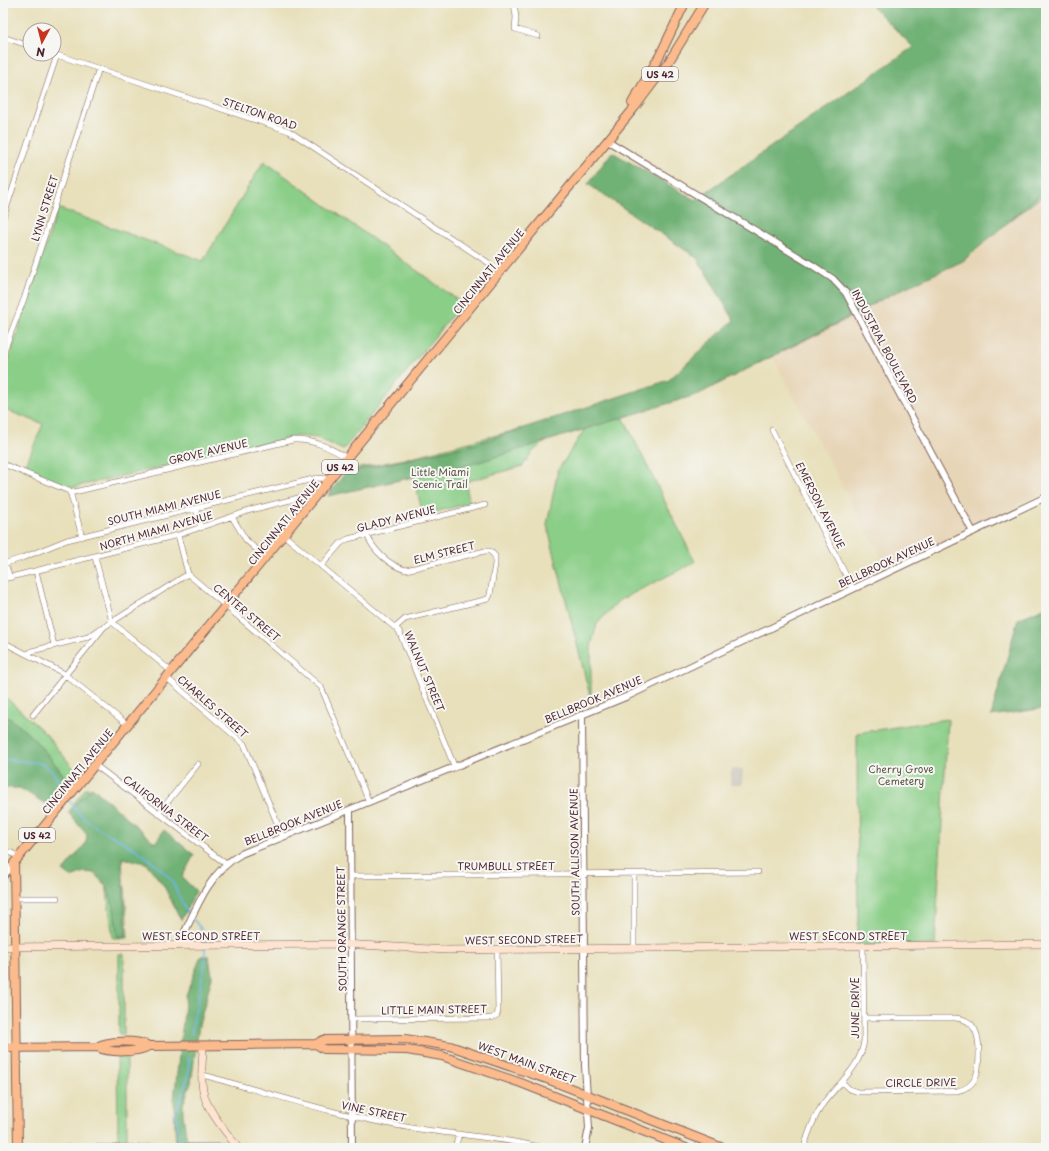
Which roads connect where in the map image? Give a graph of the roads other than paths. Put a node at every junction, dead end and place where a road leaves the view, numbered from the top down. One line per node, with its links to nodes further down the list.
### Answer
1 (514, 3): 4 (street)
2 (685, 3): 10 (main road, CINCINNATI AVENUE / US 42)
3 (705, 3): 10 (main road, CINCINNATI AVENUE / US 42)
4 (538, 36)
5 (3, 37): 6 (street)
6 (22, 43)
7 (62, 56): 9 (street, STELTON ROAD)
8 (52, 62): 11 (street)
9 (99, 68): 12 (street, STELTON ROAD); 13 (street, LYNN STREET)
10 (608, 141): 12 (main road, CINCINNATI AVENUE / US 42); 25 (street, INDUSTRIAL BOULEVARD)
11 (3, 218)
12 (501, 271): 15 (main road, CINCINNATI AVENUE / US 42)
13 (4, 350)
14 (772, 430): 38 (street, EMERSON AVENUE)
15 (348, 458): 17 (main road, CINCINNATI AVENUE / US 42); 18 (street, GROVE AVENUE)
16 (3, 464): 18 (street)
17 (330, 479): 20 (main road, CINCINNATI AVENUE / US 42); 22 (street, SOUTH MIAMI AVENUE)
18 (70, 493): 29 (street)
19 (1046, 497): 25 (street, BELLBROOK AVENUE)
20 (313, 500): 23 (street, NORTH MIAMI AVENUE); 28 (main road, CINCINNATI AVENUE / US 42)
21 (485, 505): 26 (street, GLADY AVENUE)
22 (196, 509): 24 (street); 29 (street, SOUTH MIAMI AVENUE)
23 (232, 517): 24 (street, NORTH MIAMI AVENUE); 31 (street)
24 (201, 528): 27 (street, NORTH MIAMI AVENUE)
25 (973, 532): 38 (street, BELLBROOK AVENUE)
26 (367, 534): 33 (street, GLADY AVENUE); 42 (street, ELM STREET)
27 (178, 535): 30 (street, NORTH MIAMI AVENUE); 35 (street)
28 (284, 536): 31 (main road, CINCINNATI AVENUE / US 42); 33 (street, WALNUT STREET)
29 (82, 537): 32 (street, SOUTH MIAMI AVENUE)
30 (95, 557): 34 (street, NORTH MIAMI AVENUE); 40 (street)
31 (266, 558): 39 (main road, CINCINNATI AVENUE / US 42)
32 (4, 563): 36 (street)
33 (321, 566): 42 (street, WALNUT STREET)
34 (36, 571): 36 (street, NORTH MIAMI AVENUE); 44 (street)
35 (188, 574): 39 (street, CENTER STREET); 40 (street)
36 (10, 578): 37 (street, NORTH MIAMI AVENUE)
37 (3, 579)
38 (853, 589): 49 (street, BELLBROOK AVENUE)
39 (226, 606): 47 (main road, CINCINNATI AVENUE / US 42); 54 (street, CENTER STREET)
40 (112, 622): 41 (street); 47 (street, CHARLES STREET)
41 (104, 627): 44 (street); 46 (street)
42 (396, 627): 53 (street, WALNUT STREET)
43 (3, 642): 45 (street)
44 (54, 645): 45 (street)
45 (28, 654): 46 (street)
46 (65, 674): 48 (street); 50 (street)
47 (170, 675): 50 (main road, CINCINNATI AVENUE / US 42); 57 (street, CHARLES STREET)
48 (33, 715)
49 (582, 715): 53 (street, BELLBROOK AVENUE); 62 (street, SOUTH ALLISON AVENUE)
50 (128, 725): 52 (main road, CINCINNATI AVENUE / US 42)
51 (198, 764): 56 (street)
52 (95, 765): 56 (street, CALIFORNIA STREET); 59 (main road, CINCINNATI AVENUE / US 42)
53 (455, 768): 54 (street, BELLBROOK AVENUE)
54 (369, 802): 55 (street, BELLBROOK AVENUE)
55 (350, 810): 57 (street, BELLBROOK AVENUE); 64 (street, SOUTH ORANGE STREET)
56 (158, 814): 60 (street, CALIFORNIA STREET)
57 (283, 837): 60 (street, BELLBROOK AVENUE)
58 (3, 851): 59 (street)
59 (17, 860): 65 (street, CINCINNATI AVENUE); 66 (main road)
60 (226, 864): 70 (street, BELLBROOK AVENUE)
61 (758, 872): 63 (street, TRUMBULL STREET)
62 (585, 873): 63 (street, TRUMBULL STREET); 64 (street, TRUMBULL STREET); 75 (street, SOUTH ALLISON AVENUE)
63 (634, 873): 74 (street)
64 (351, 876): 68 (street, SOUTH ORANGE STREET)
65 (3, 877)
66 (15, 898): 67 (street); 72 (main road)
67 (57, 898)
68 (352, 944): 70 (main road, WEST SECOND STREET); 76 (main road, WEST SECOND STREET); 78 (street, SOUTH ORANGE STREET)
69 (1046, 944): 71 (main road, WEST SECOND STREET)
70 (179, 945): 72 (main road, WEST SECOND STREET)
71 (863, 945): 74 (main road, WEST SECOND STREET); 77 (street, JUNE DRIVE)
72 (15, 946): 73 (main road, WEST SECOND STREET); 82 (main road)
73 (3, 947)
74 (634, 947): 75 (main road, WEST SECOND STREET)
75 (584, 948): 76 (main road, WEST SECOND STREET); 87 (street, SOUTH ALLISON AVENUE)
76 (497, 949): 78 (street, LITTLE MAIN STREET)
77 (864, 1018): 86 (street, JUNE DRIVE); 86 (street, CIRCLE DRIVE)
78 (352, 1019): 79 (street, SOUTH ORANGE STREET)
79 (352, 1039): 80 (main road, WEST MAIN STREET); 84 (street, SOUTH ORANGE STREET); 87 (main road, WEST MAIN STREET)
80 (316, 1044): 81 (main road, WEST MAIN STREET); 84 (main road, WEST MAIN STREET)
81 (204, 1046): 82 (main road, WEST MAIN STREET); 85 (main road)
82 (16, 1047): 83 (main road, WEST MAIN STREET); 93 (main road)
83 (3, 1048)
84 (352, 1049): 88 (main road, WEST MAIN STREET); 89 (street, SOUTH ORANGE STREET)
85 (202, 1075): 89 (street, VINE STREET); 91 (main road)
86 (842, 1082): 101 (street, JUNE DRIVE)
87 (587, 1095): 88 (street, SOUTH ALLISON AVENUE); 100 (main road, WEST MAIN STREET)
88 (587, 1108): 98 (street, SOUTH ALLISON AVENUE); 99 (main road, WEST MAIN STREET)
89 (352, 1116): 90 (street, VINE STREET); 95 (street, SOUTH ORANGE STREET)
90 (459, 1134): 92 (street, VINE STREET); 96 (street)
91 (238, 1147): 94 (street)
92 (534, 1147): 97 (street, VINE STREET)
93 (18, 1148)
94 (39, 1148)
95 (352, 1148)
96 (455, 1148)
97 (544, 1148)
98 (585, 1148)
99 (686, 1148)
100 (723, 1148)
101 (804, 1148)

